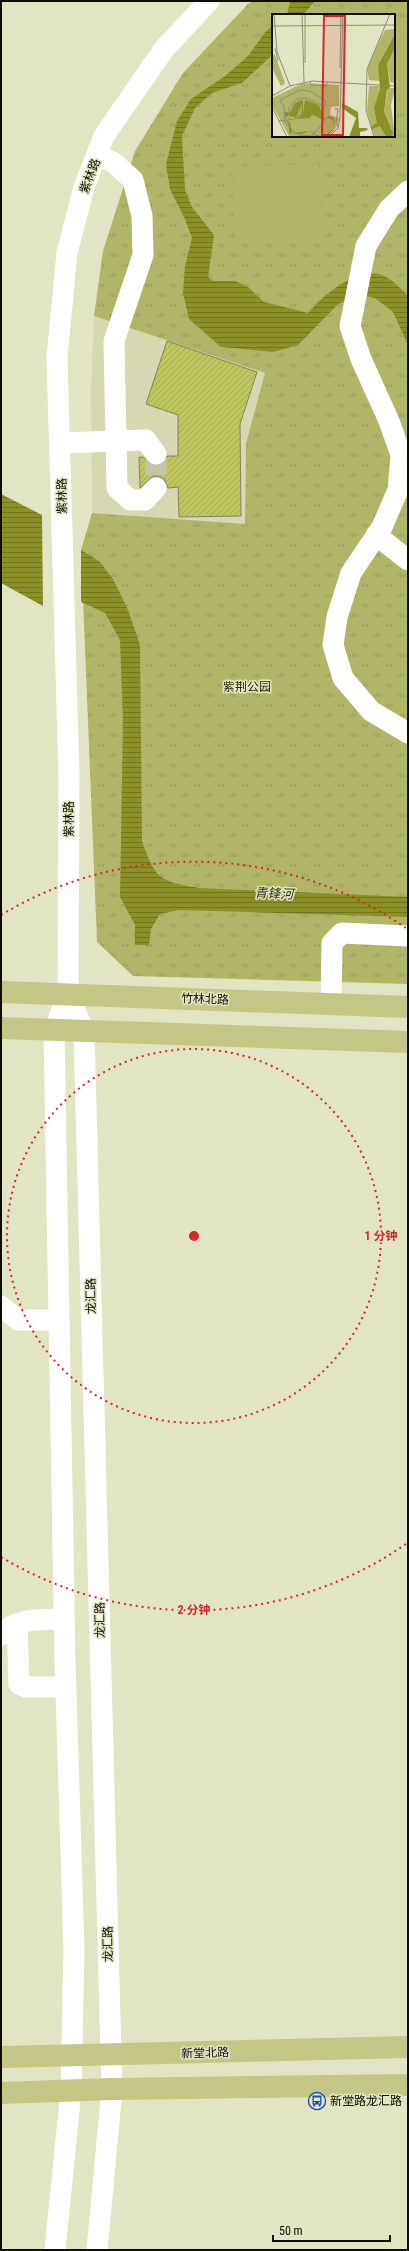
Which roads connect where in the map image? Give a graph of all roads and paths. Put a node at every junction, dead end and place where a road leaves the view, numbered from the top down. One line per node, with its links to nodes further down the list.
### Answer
1 (209, 1): 2 (street, 紫林路)
2 (98, 156): 4 (street); 5 (street, 紫林路)
3 (408, 191): 8 (street)
4 (115, 441): 5 (street); 6 (street); 7 (street)
5 (61, 443): 13 (street, 紫林路)
6 (156, 454)
7 (156, 488)
8 (376, 535): 9 (street); 10 (street)
9 (408, 560)
10 (408, 733)
11 (408, 936): 14 (street)
12 (1, 992): 13 (main road, 竹林北路)
13 (68, 993): 14 (main road, 竹林北路); 17 (street, 紫林路); 18 (street, 龙汇路)
14 (331, 1004): 15 (main road, 竹林北路)
15 (408, 1007)
16 (1, 1028): 17 (main road)
17 (54, 1030): 18 (main road); 21 (street)
18 (84, 1032): 19 (main road); 27 (street, 龙汇路)
19 (408, 1042)
20 (1, 1306): 21 (street)
21 (59, 1320): 22 (street)
22 (64, 1619): 23 (street); 24 (street)
23 (9, 1629): 24 (street)
24 (66, 1687): 26 (street)
25 (408, 2047): 27 (main road, 新堂北路)
26 (72, 2056): 27 (main road, 新堂北路); 28 (main road, 新堂北路); 31 (street)
27 (111, 2056): 30 (street, 龙汇路)
28 (1, 2057)
29 (408, 2085): 30 (main road)
30 (112, 2089): 31 (main road); 34 (street, 龙汇路)
31 (71, 2092): 32 (main road); 33 (street)
32 (1, 2093)
33 (55, 2250)
34 (97, 2250)

